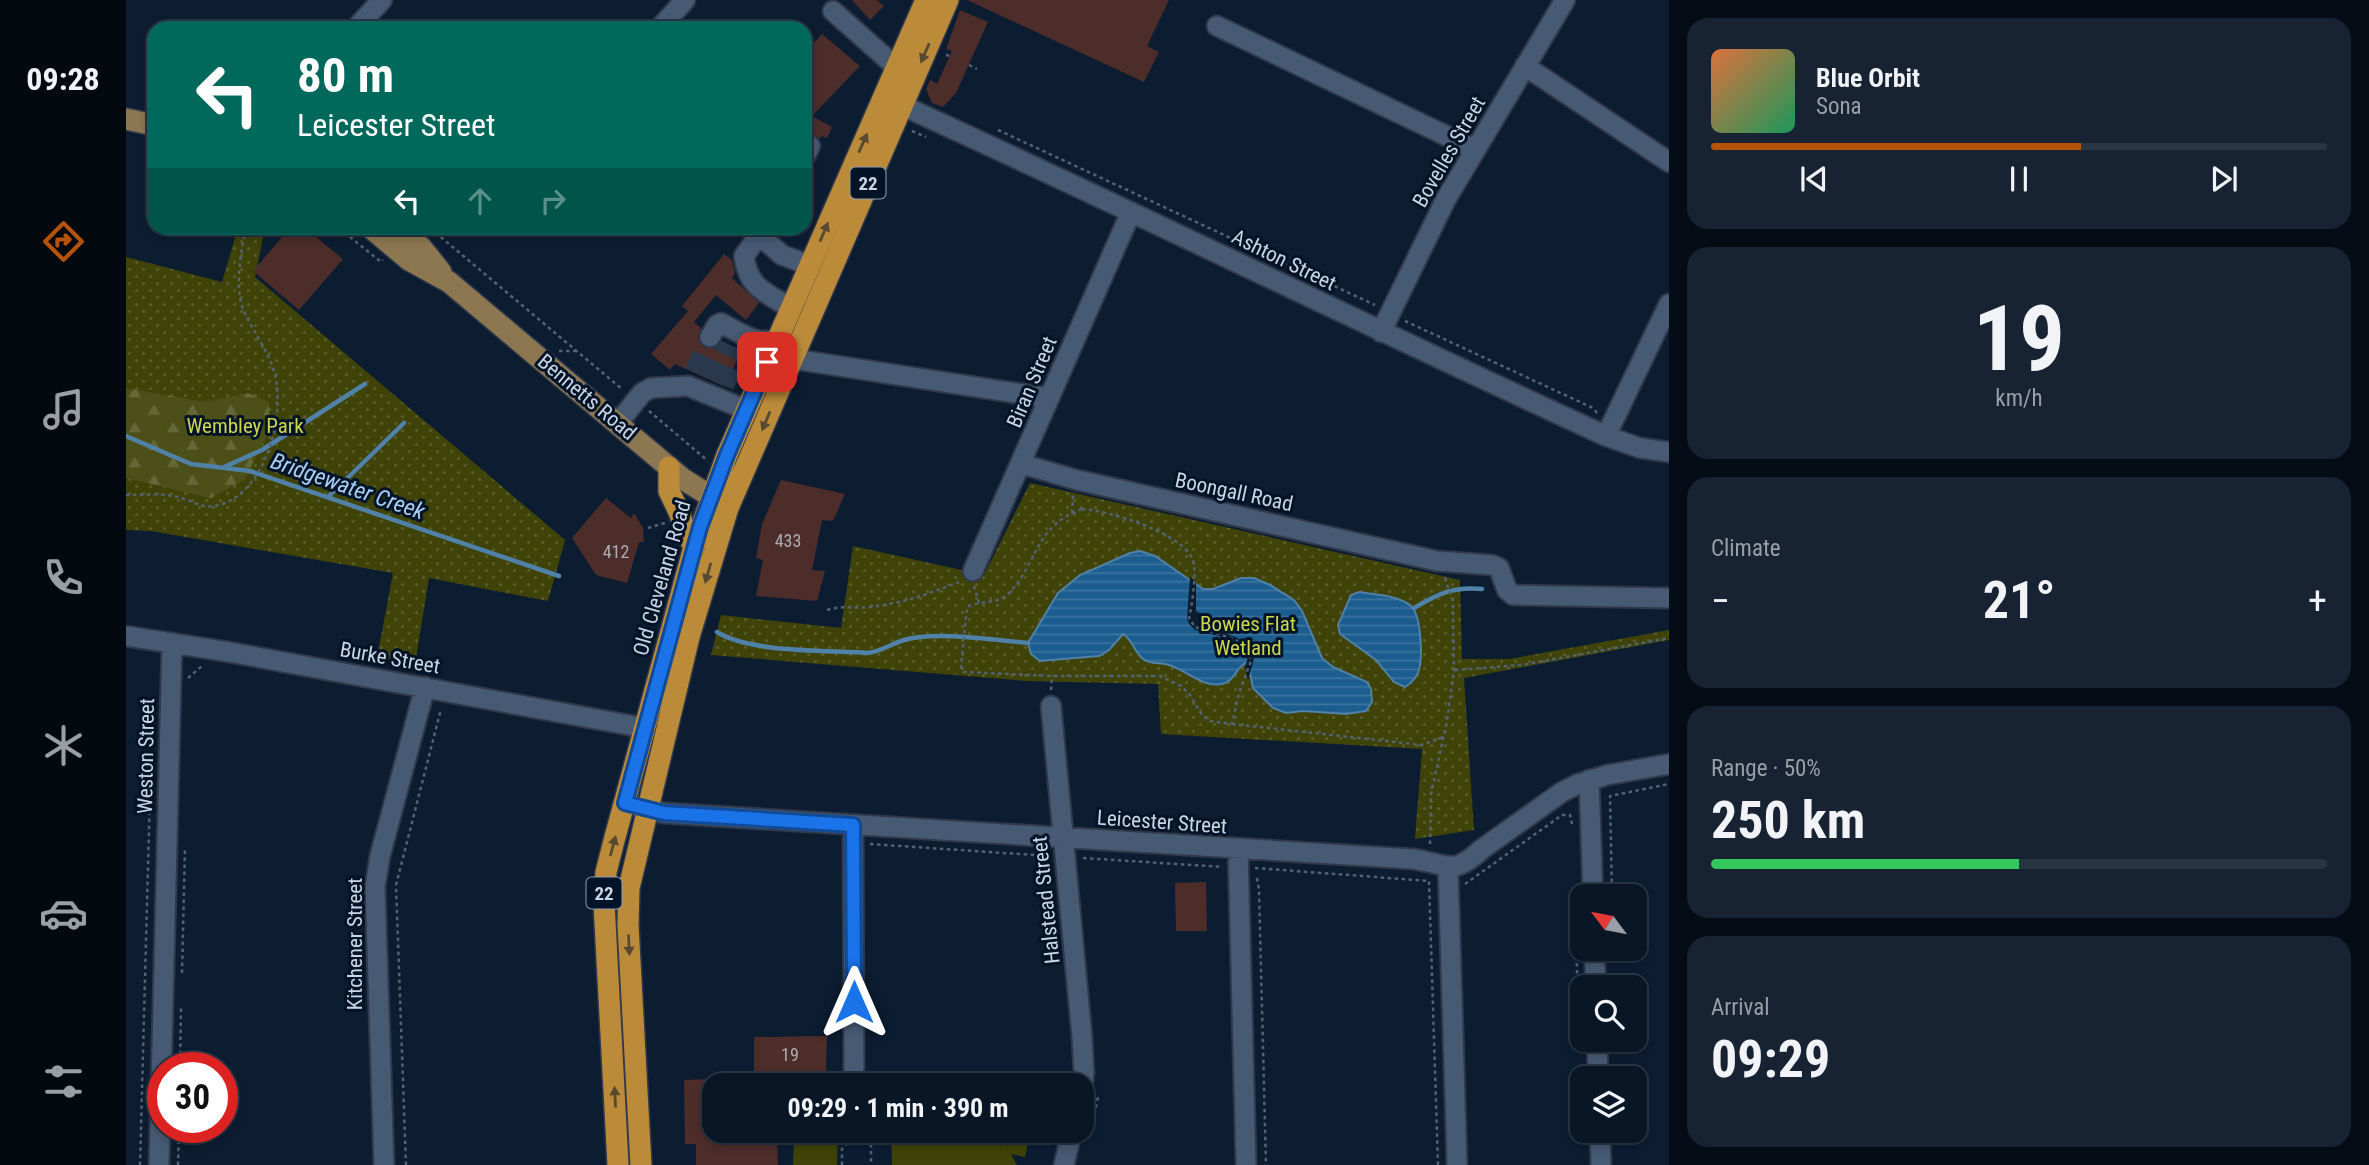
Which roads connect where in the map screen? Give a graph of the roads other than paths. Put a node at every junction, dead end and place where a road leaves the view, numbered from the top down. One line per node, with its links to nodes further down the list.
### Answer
1 (382, 0): 7 (street)
2 (685, 0): 8 (street)
3 (926, 0): 11 (highway, Old Cleveland Road / 22)
4 (948, 0): 13 (highway, Old Cleveland Road / 22, one-way to 13)
5 (1565, 0): 10 (street, Bovelles Street)
6 (832, 11): 11 (street)
7 (362, 21)
8 (666, 21)
9 (1217, 26): 16 (street)
10 (1525, 66): 16 (street, Bovelles Street); 17 (street)
11 (896, 67): 12 (highway, Old Cleveland Road / 22)
12 (883, 96): 13 (street, Ashton Street); 23 (highway, Old Cleveland Road / 22, one-way to 12)
13 (902, 105): 18 (street, Ashton Street); 30 (highway, Old Cleveland Road / 22)
14 (126, 119): 15 (main road)
15 (147, 124)
16 (1474, 149): 27 (street, Bovelles Street)
17 (1669, 162)
18 (1132, 212): 27 (street, Ashton Street); 31 (street, Biran Street)
19 (379, 235): 24 (main road, Bennetts Road)
20 (406, 235): 24 (main road, Bennetts Road)
21 (759, 235): 26 (street)
22 (764, 235): 23 (street)
23 (810, 265): 26 (highway, Old Cleveland Road / 22)
24 (449, 282): 33 (main road, Bennetts Road)
25 (1669, 304): 34 (street)
26 (791, 308): 29 (highway, Old Cleveland Road / 22)
27 (1381, 332): 34 (street, Ashton Street)
28 (732, 339): 29 (street)
29 (777, 339): 32 (highway, Old Cleveland Road / 22)
30 (793, 359): 31 (street); 38 (highway, Old Cleveland Road / 22, one-way to 38)
31 (1049, 398): 36 (street, Biran Street)
32 (747, 410): 33 (street); 38 (highway, Old Cleveland Road / 22)
33 (618, 423): 37 (main road, Bennetts Road)
34 (1606, 436): 35 (street, Ashton Street)
35 (1669, 452)
36 (1022, 464): 40 (street, Biran Street); 41 (street, Boongall Road)
37 (669, 467): 38 (main road, Bennetts Road); 39 (highway)
38 (719, 503): 39 (highway, Old Cleveland Road / 22); 50 (highway, Old Cleveland Road / 22, one-way to 50)
39 (694, 547): 46 (highway, Old Cleveland Road / 22)
40 (970, 575)
41 (1669, 598)
42 (126, 636): 43 (street, Burke Street)
43 (172, 643): 44 (street, Burke Street); 60 (street, Weston Street)
44 (425, 687): 46 (street, Burke Street); 61 (street, Kitchener Street)
45 (1051, 706): 52 (street, Halstead Street)
46 (645, 727): 49 (highway, Old Cleveland Road / 22)
47 (1669, 764): 48 (street)
48 (1589, 780): 54 (street); 55 (street)
49 (625, 803): 50 (street, Leicester Street); 62 (highway, Old Cleveland Road / 22, one-way to 49)
50 (647, 809): 51 (street, Leicester Street); 63 (highway, Old Cleveland Road / 22, one-way to 63)
51 (853, 825): 52 (street, Leicester Street); 56 (street)
52 (1062, 838): 53 (street, Leicester Street); 57 (street, Halstead Street)
53 (1238, 850): 54 (street, Leicester Street); 65 (street)
54 (1439, 865): 66 (street)
55 (1584, 884)
56 (854, 1073)
57 (1084, 1073)
58 (1076, 1143): 64 (street)
59 (1600, 1143): 67 (street)
60 (159, 1165)
61 (384, 1165)
62 (618, 1165)
63 (641, 1165)
64 (1064, 1165)
65 (1246, 1165)
66 (1457, 1165)
67 (1601, 1165)

